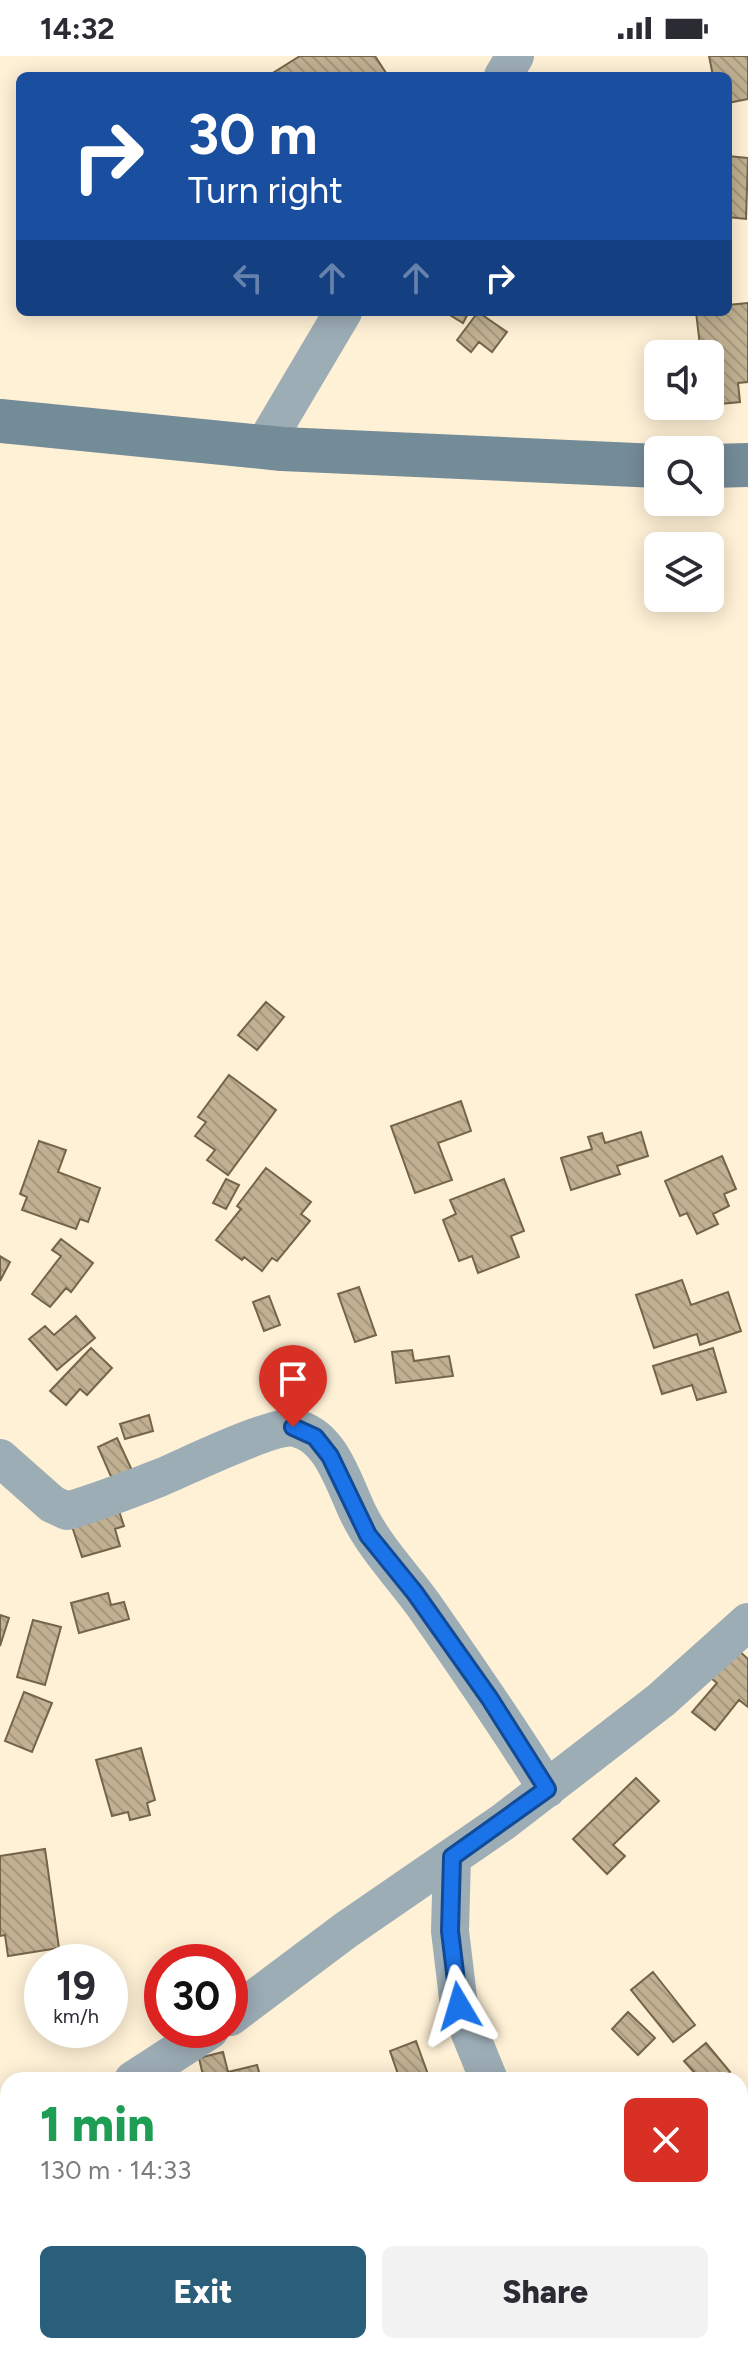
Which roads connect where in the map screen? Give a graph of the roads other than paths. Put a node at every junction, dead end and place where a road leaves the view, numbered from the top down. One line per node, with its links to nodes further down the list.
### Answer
1 (341, 316): 3 (street)
2 (0, 421): 3 (main road)
3 (263, 447): 4 (main road)
4 (644, 465)
5 (748, 465): 6 (main road)
6 (724, 466)
7 (0, 1458): 9 (street)
8 (748, 1622): 9 (street)
9 (547, 1789): 10 (street)
10 (452, 1857): 11 (street); 14 (street)
11 (248, 2004)
12 (182, 2048): 13 (street)
13 (145, 2072)
14 (486, 2072)

